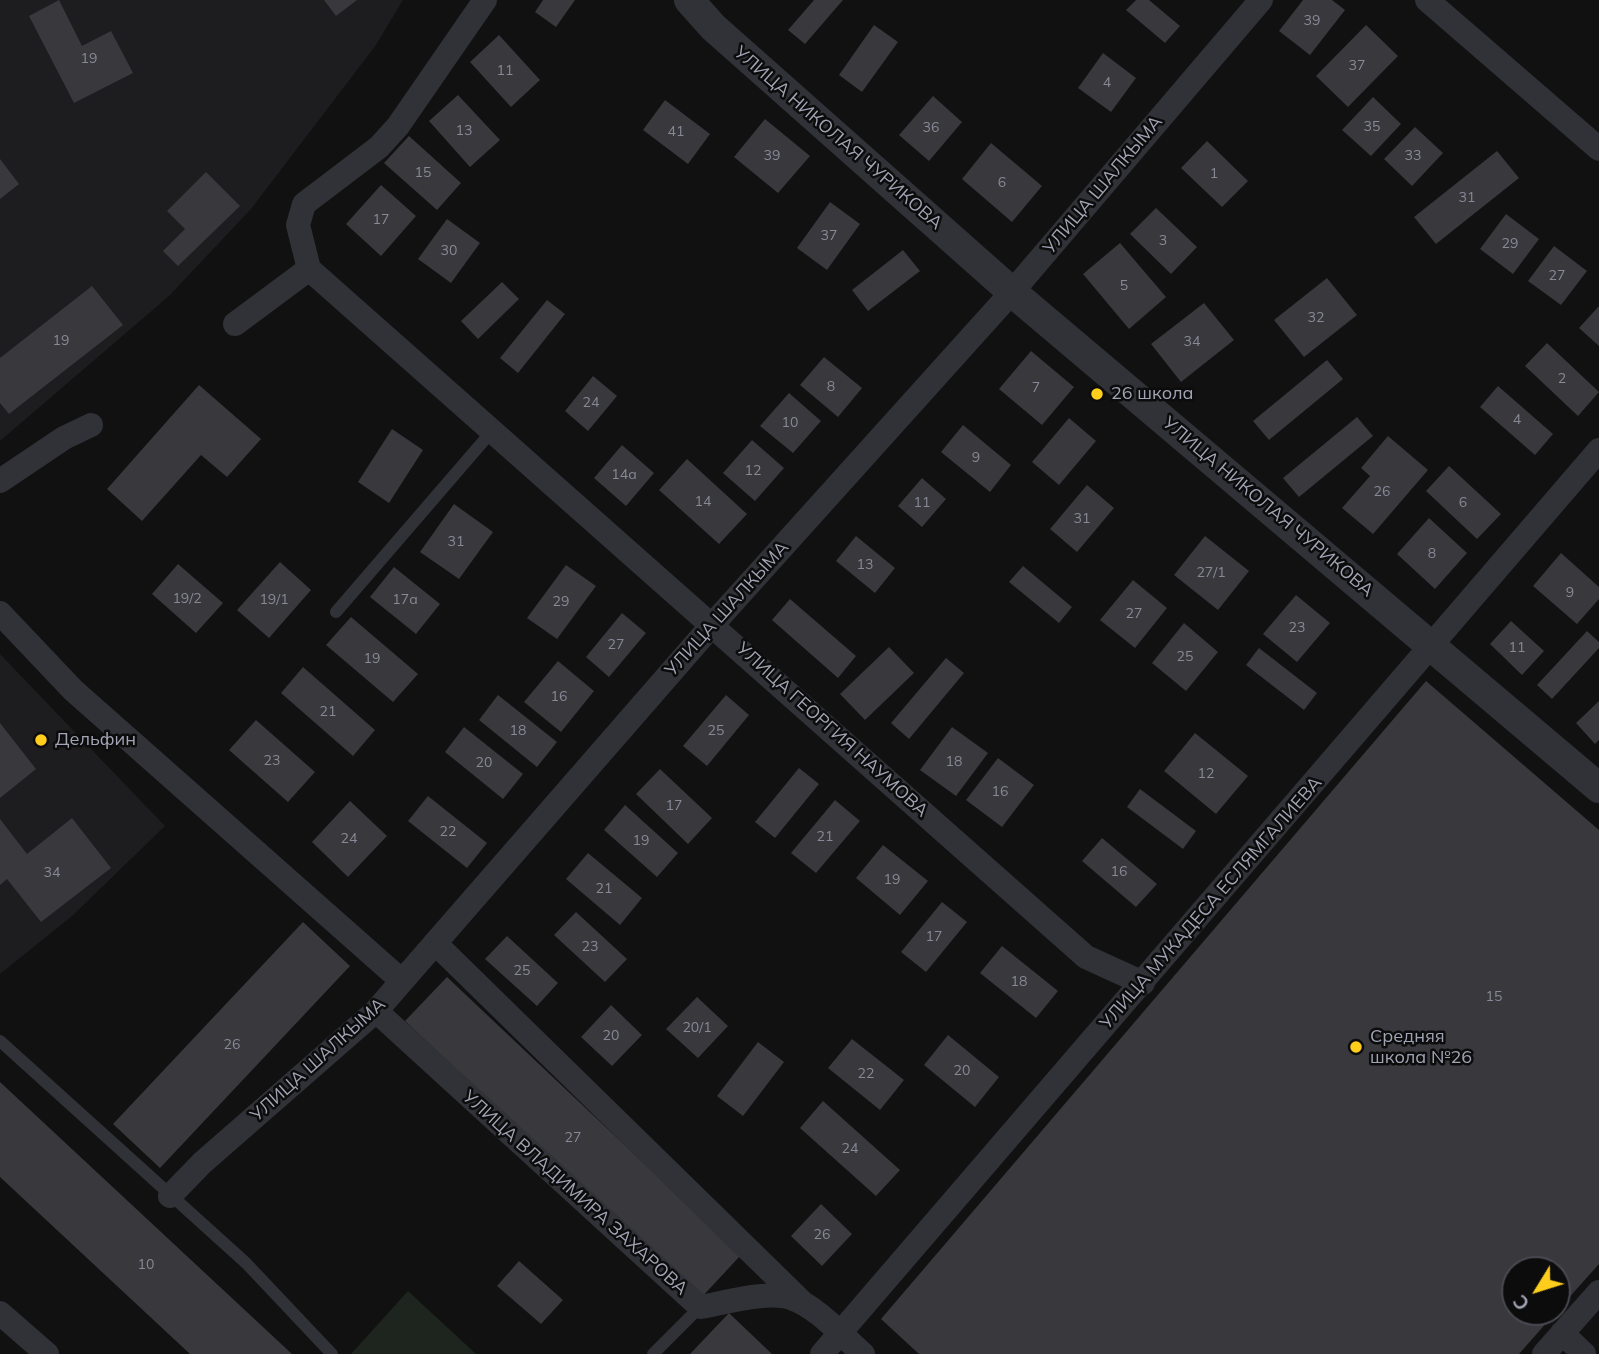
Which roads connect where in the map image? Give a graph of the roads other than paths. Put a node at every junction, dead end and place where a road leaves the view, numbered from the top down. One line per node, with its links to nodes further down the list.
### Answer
1 (485, 0): 6 (street)
2 (689, 0): 7 (street, УЛИЦА НИКОЛАЯ ЧУРИКОВА)
3 (1261, 0): 7 (street, УЛИЦА ШАЛКЫМА)
4 (1427, 0): 5 (street)
5 (1599, 149)
6 (309, 268): 8 (street); 10 (street, УЛИЦА ГЕОРГИЯ НАУМОВА)
7 (1012, 292): 15 (street, УЛИЦА ШАЛКЫМА); 16 (street, УЛИЦА НИКОЛАЯ ЧУРИКОВА)
8 (235, 324)
9 (91, 425): 12 (street)
10 (493, 430): 13 (lane); 15 (street, УЛИЦА ГЕОРГИЯ НАУМОВА)
11 (1599, 450): 16 (street, УЛИЦА МУКАДЕСА ЕСЛЯМГАЛИЕВА)
12 (0, 481)
13 (336, 612)
14 (0, 613): 19 (street)
15 (713, 624): 18 (street, УЛИЦА ШАЛКЫМА); 20 (street, УЛИЦА ГЕОРГИЯ НАУМОВА)
16 (1432, 645): 17 (street, УЛИЦА НИКОЛАЯ ЧУРИКОВА); 20 (street, УЛИЦА МУКАДЕСА ЕСЛЯМГАЛИЕВА)
17 (1599, 788)
18 (435, 943): 19 (street, УЛИЦА ШАЛКЫМА); 25 (street)
19 (402, 981): 21 (street, УЛИЦА ШАЛКЫМА)
20 (1143, 983): 29 (street, УЛИЦА МУКАДЕСА ЕСЛЯМГАЛИЕВА)
21 (376, 1011): 23 (street, УЛИЦА ШАЛКЫМА); 26 (street, УЛИЦА ВЛАДИМИРА ЗАХАРОВА)
22 (0, 1041): 23 (lane)
23 (170, 1196): 31 (lane)
24 (1599, 1292): 28 (street)
25 (806, 1306): 26 (street, УЛИЦА ВЛАДИМИРА ЗАХАРОВА); 29 (street, УЛИЦА ВЛАДИМИРА ЗАХАРОВА)
26 (700, 1307): 32 (lane)
27 (0, 1313): 30 (street)
28 (1563, 1333): 35 (street); 36 (street)
29 (840, 1334): 33 (street, УЛИЦА МУКАДЕСА ЕСЛЯМГАЛИЕВА); 34 (street, УЛИЦА ВЛАДИМИРА ЗАХАРОВА)
30 (47, 1354)
31 (332, 1354)
32 (653, 1354)
33 (822, 1354)
34 (863, 1354)
35 (1544, 1354)
36 (1584, 1354)

